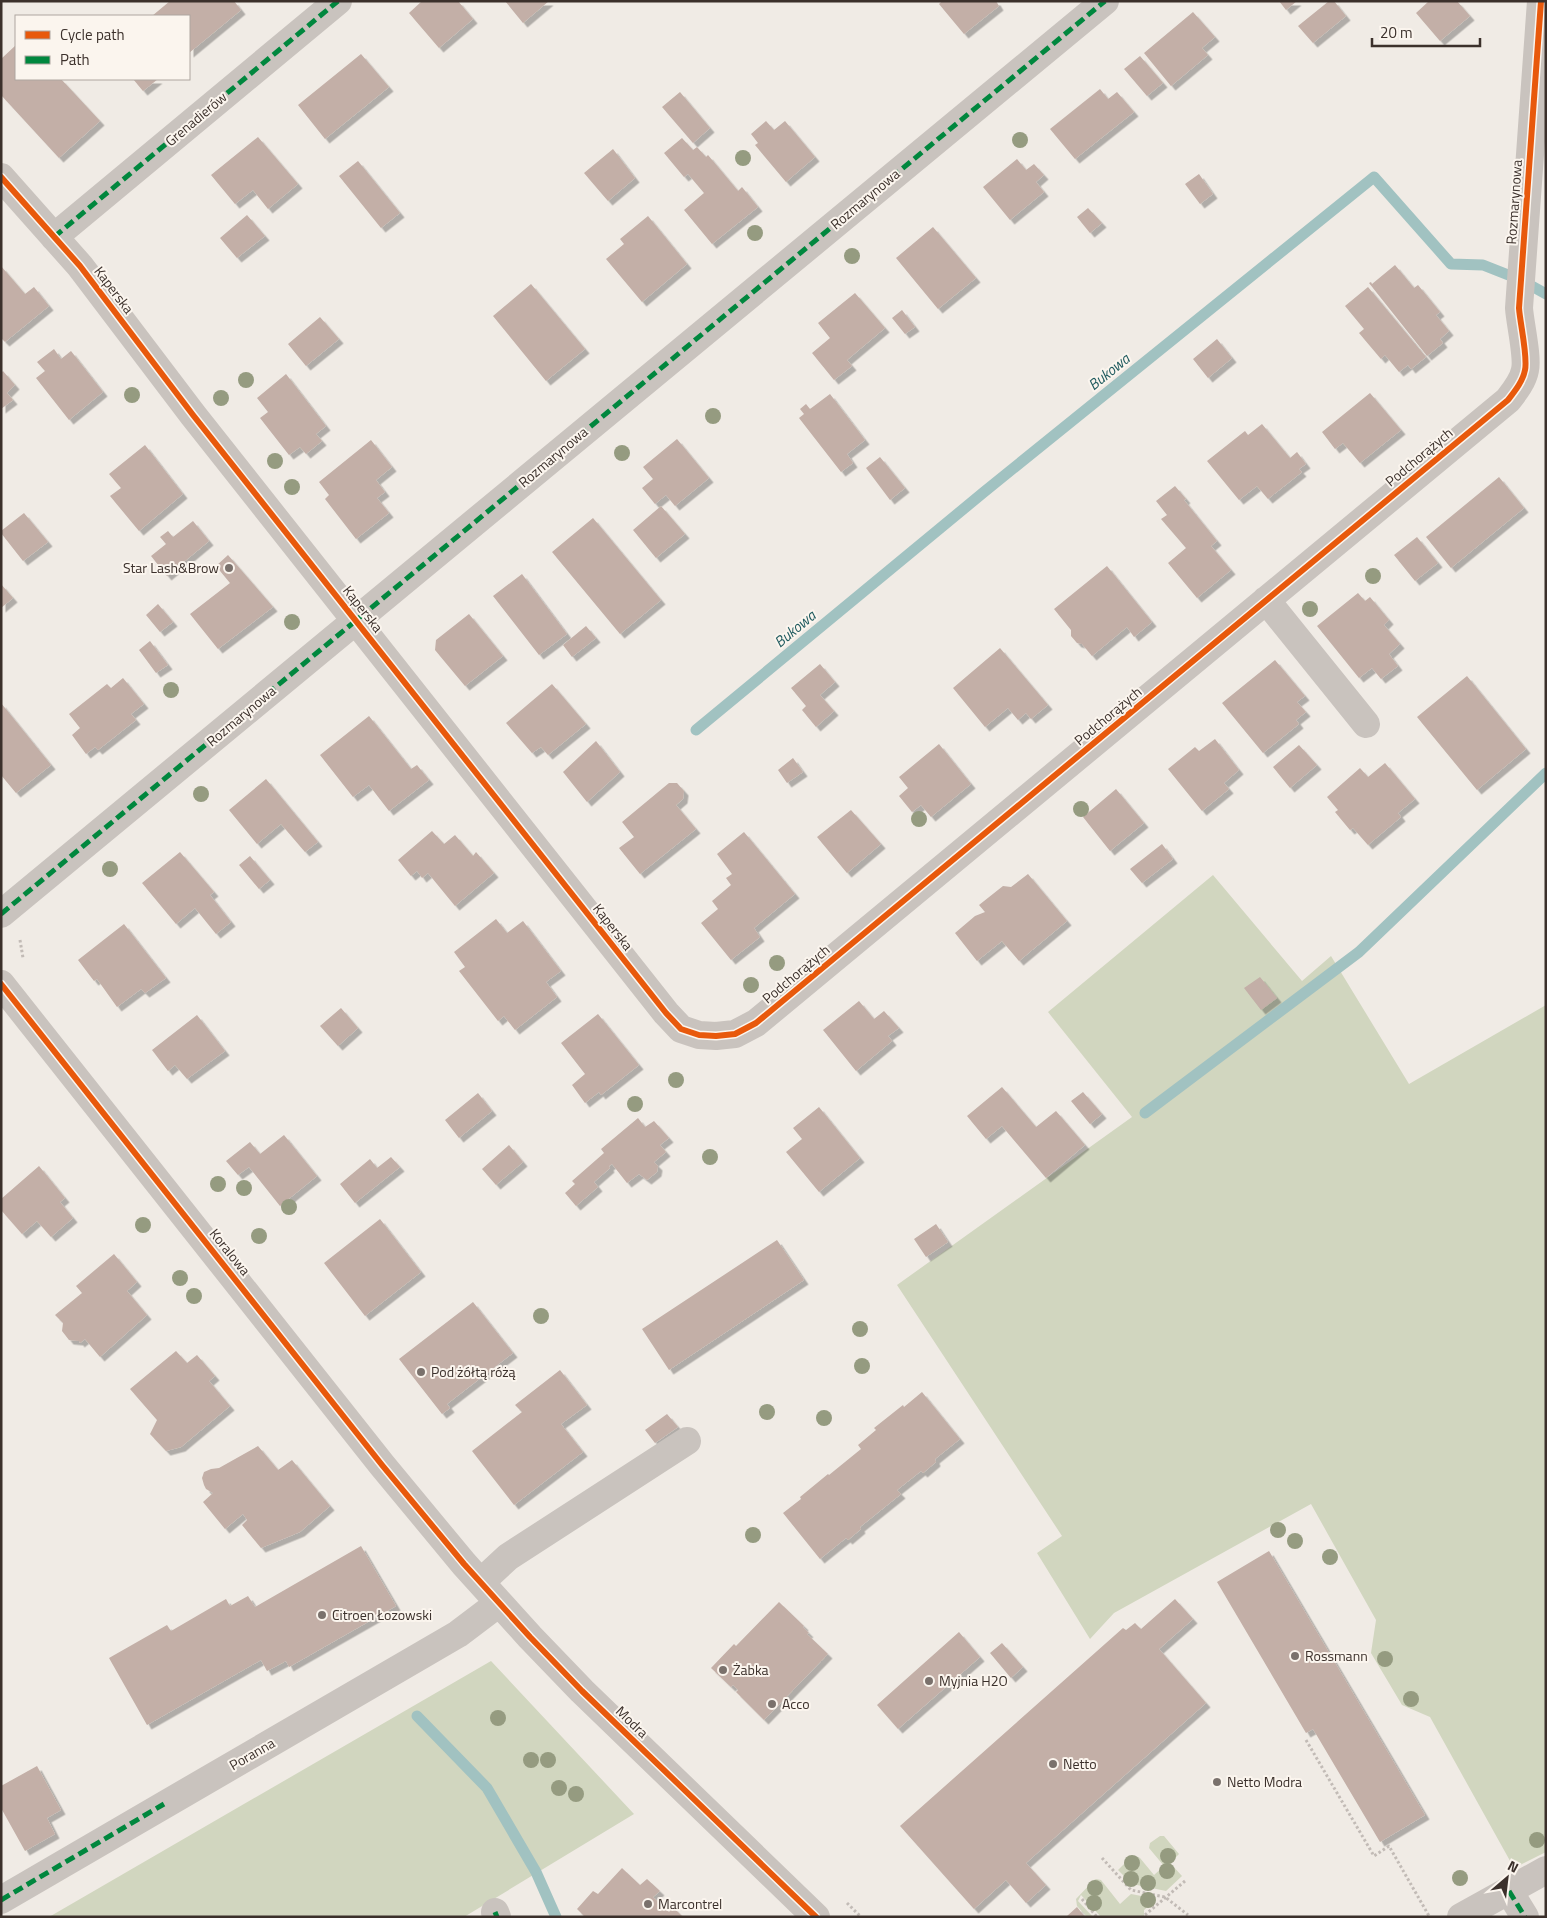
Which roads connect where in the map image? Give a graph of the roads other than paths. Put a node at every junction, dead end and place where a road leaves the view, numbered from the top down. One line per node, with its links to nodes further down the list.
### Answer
1 (338, 1): 5 (street, Grenadierów)
2 (1104, 1): 8 (street, Rozmarynowa)
3 (1541, 1): 6 (street, Rozmarynowa)
4 (1, 177): 5 (street, Kaperska)
5 (54, 236): 8 (street, Kaperska)
6 (1508, 400): 7 (street, Podchorążych)
7 (1266, 600): 9 (street); 12 (street, Podchorążych)
8 (356, 620): 10 (street, Rozmarynowa); 12 (street, Kaperska)
9 (1366, 724)
10 (1, 914)
11 (1, 984): 14 (street, Koralowa)
12 (716, 1036)
13 (688, 1441): 15 (street)
14 (440, 1535): 15 (street, Modra)
15 (480, 1582): 16 (street, Modra)
16 (499, 1603): 19 (street, Poranna); 20 (street, Modra)
17 (1546, 1870): 18 (street)
18 (1509, 1891): 21 (street); 22 (street)
19 (1, 1900)
20 (816, 1917)
21 (1461, 1917)
22 (1525, 1917)

